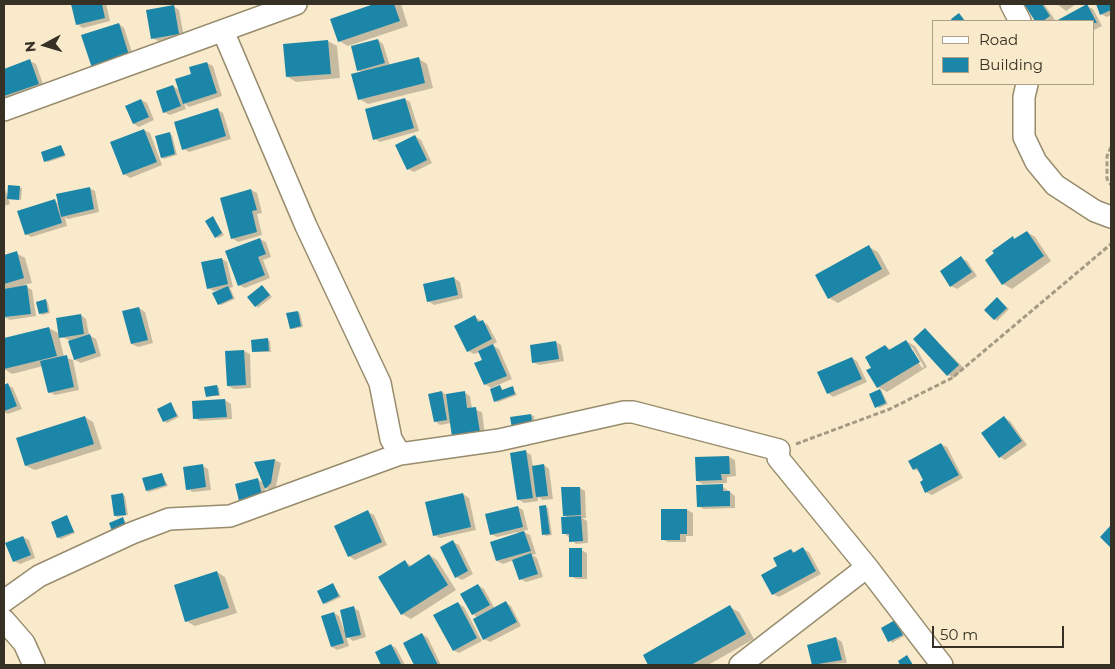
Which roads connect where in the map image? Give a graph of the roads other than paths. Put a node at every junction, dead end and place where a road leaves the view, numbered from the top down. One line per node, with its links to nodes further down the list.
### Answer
1 (296, 4): 4 (street)
2 (1011, 4): 3 (street)
3 (1019, 20)
4 (223, 32): 6 (street); 8 (street)
5 (1027, 85): 7 (street)
6 (4, 110)
7 (1111, 217)
8 (400, 454): 9 (street); 10 (street)
9 (868, 567): 13 (street); 14 (street)
10 (4, 601)
11 (4, 620): 12 (street)
12 (34, 665)
13 (740, 665)
14 (942, 665)

